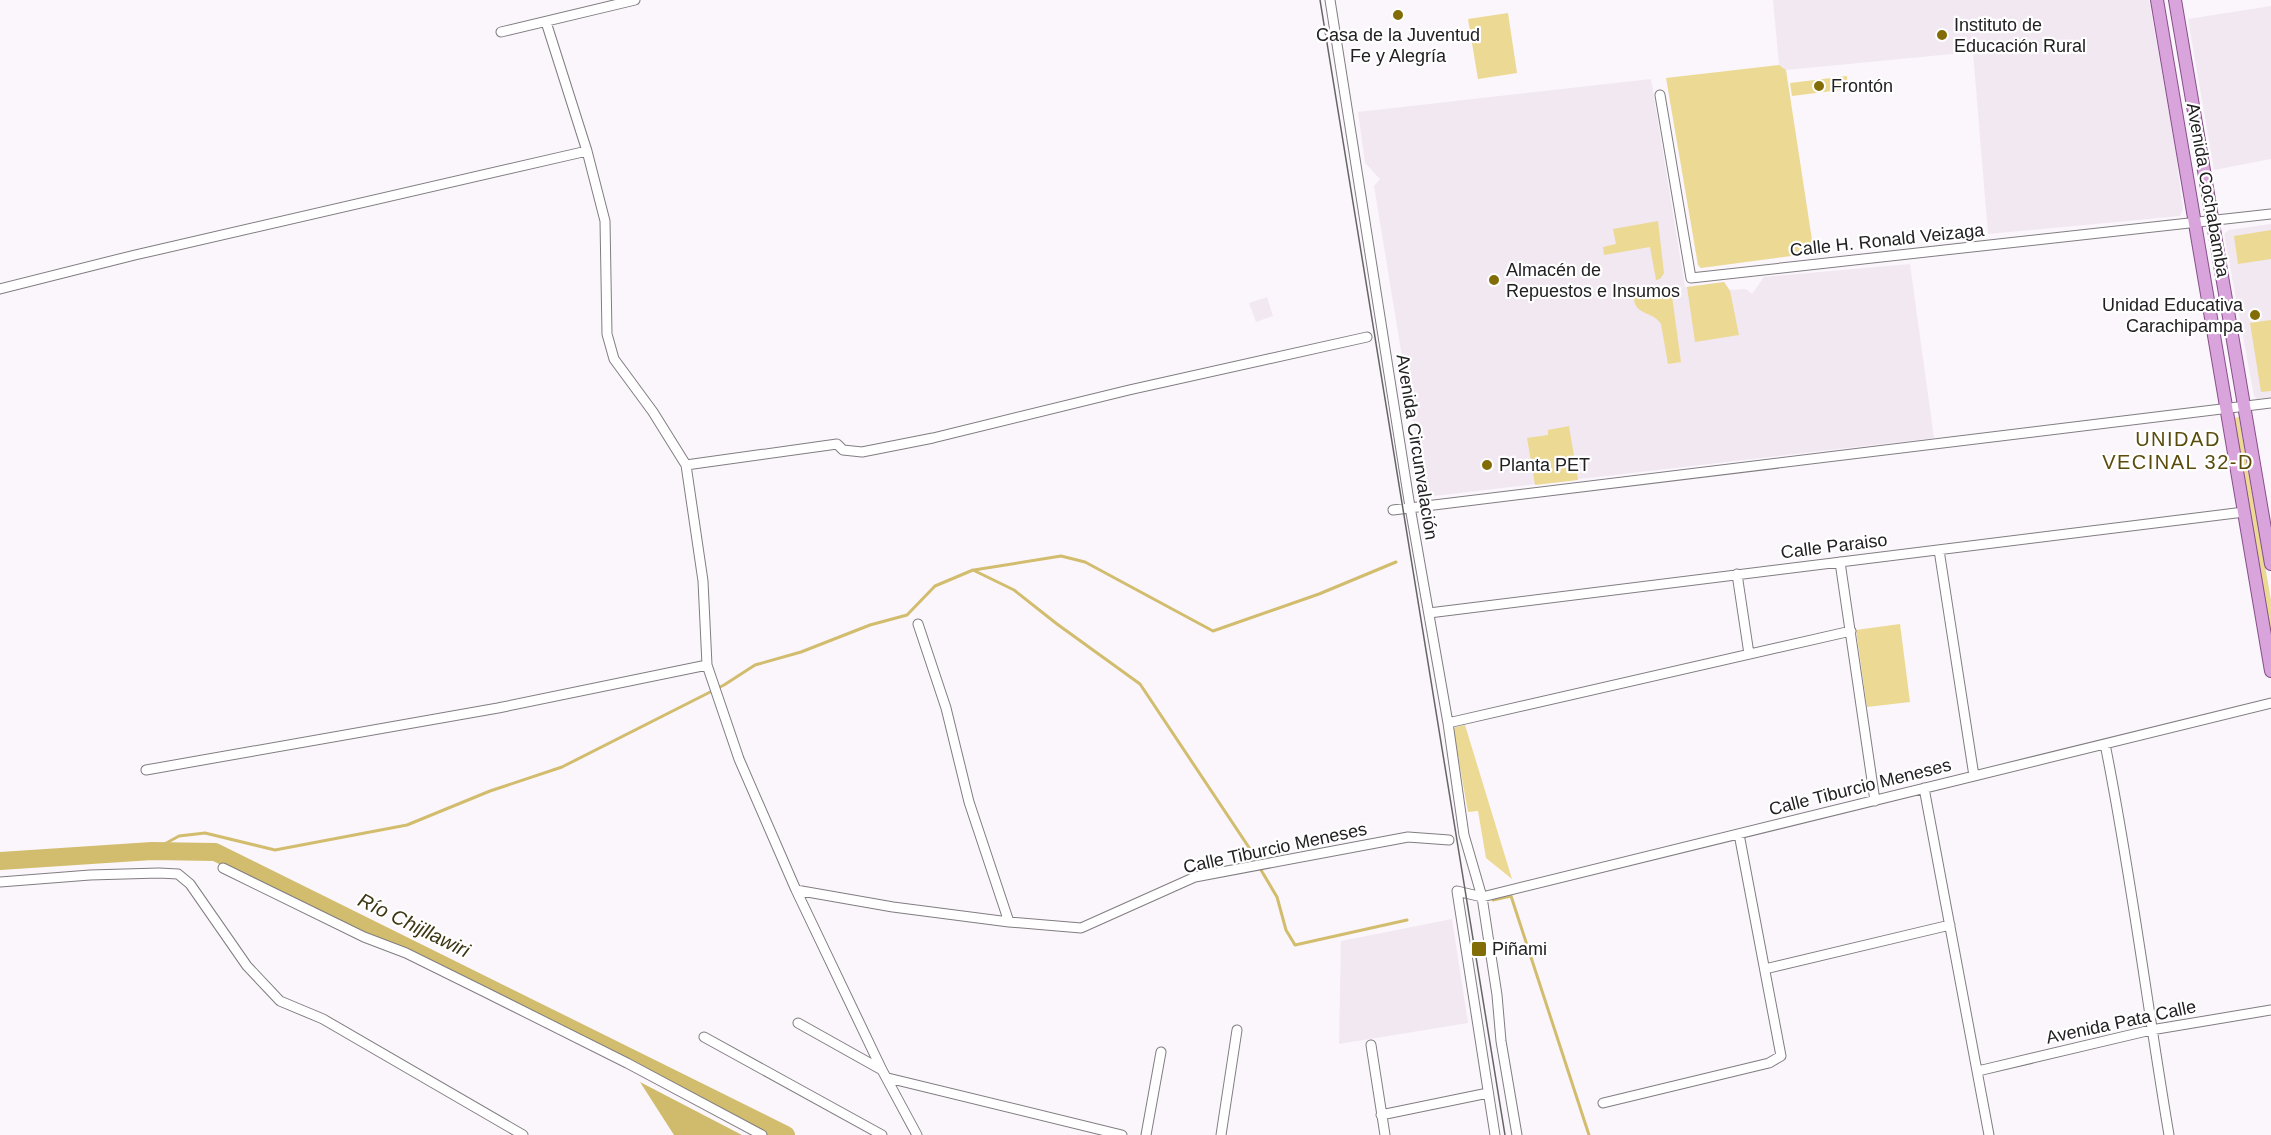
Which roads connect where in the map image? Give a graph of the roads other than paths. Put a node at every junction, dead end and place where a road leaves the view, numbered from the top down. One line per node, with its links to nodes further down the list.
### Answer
1 (635, 0): 5 (street)
2 (1330, 0): 18 (street, Avenida Circunvalación)
3 (2157, 0): 10 (main road, Avenida Cochabamba)
4 (2175, 0): 11 (main road, Avenida Cochabamba)
5 (546, 22): 6 (street); 8 (street)
6 (501, 32)
7 (1660, 95): 10 (street, Calle H. Ronald Veizaga)
8 (587, 151): 12 (street); 17 (street)
9 (2271, 214): 11 (street, Calle H. Ronald Veizaga)
10 (2195, 221): 11 (street, Calle H. Ronald Veizaga); 16 (main road, Avenida Cochabamba)
11 (2213, 222): 15 (main road, Avenida Cochabamba)
12 (0, 290)
13 (1367, 337): 17 (street)
14 (2271, 403): 15 (street)
15 (2244, 406): 16 (street); 23 (main road, Avenida Cochabamba)
16 (2227, 407): 18 (street); 20 (main road, Avenida Cochabamba)
17 (686, 465): 29 (street)
18 (1410, 507): 19 (street); 25 (street, Avenida Circunvalación)
19 (1393, 510)
20 (2244, 512): 21 (street, Calle Paraiso); 30 (main road, Avenida Cochabamba)
21 (1939, 550): 22 (street, Calle Paraiso); 35 (street)
22 (1840, 562): 24 (street, Calle Paraiso); 27 (street)
23 (2271, 564)
24 (1737, 574): 25 (street, Calle Paraiso); 28 (street)
25 (1429, 614): 32 (street, Avenida Circunvalación)
26 (918, 624): 44 (street)
27 (1851, 631): 28 (street); 37 (street)
28 (1749, 654): 32 (street)
29 (707, 665): 34 (street); 42 (street)
30 (2271, 671)
31 (2271, 703): 33 (street, Calle Tiburcio Meneses)
32 (1448, 723): 43 (street, Avenida Circunvalación)
33 (2104, 744): 35 (street, Calle Tiburcio Meneses); 50 (street)
34 (146, 770)
35 (1974, 776): 36 (street, Calle Tiburcio Meneses)
36 (1924, 788): 37 (street, Calle Tiburcio Meneses); 45 (street)
37 (1875, 801): 38 (street, Calle Tiburcio Meneses)
38 (1740, 834): 43 (street, Calle Tiburcio Meneses); 46 (street)
39 (1449, 840): 44 (street, Calle Tiburcio Meneses)
40 (223, 868): 60 (street)
41 (0, 882): 59 (street)
42 (796, 890): 44 (street, Calle Tiburcio Meneses); 55 (street)
43 (1482, 897): 56 (street, Calle Tiburcio Meneses); 68 (street, Avenida Circunvalación)
44 (1009, 922)
45 (1950, 925): 46 (street); 54 (street)
46 (1765, 969): 57 (street)
47 (2271, 1010): 50 (street, Avenida Pata Calle)
48 (798, 1023): 55 (street)
49 (1237, 1030): 65 (street)
50 (2151, 1030): 54 (street, Avenida Pata Calle); 70 (street)
51 (704, 1037): 61 (street)
52 (1371, 1045): 58 (street)
53 (1161, 1052): 64 (street)
54 (1978, 1071): 69 (street)
55 (885, 1074): 62 (street); 63 (street)
56 (1488, 1093): 58 (street); 67 (street)
57 (1603, 1103)
58 (1381, 1115): 66 (street)
59 (523, 1135)
60 (762, 1135)
61 (882, 1135)
62 (917, 1135)
63 (1122, 1135)
64 (1146, 1135)
65 (1221, 1135)
66 (1384, 1135)
67 (1495, 1135)
68 (1517, 1135)
69 (1989, 1135)
70 (2169, 1135)

